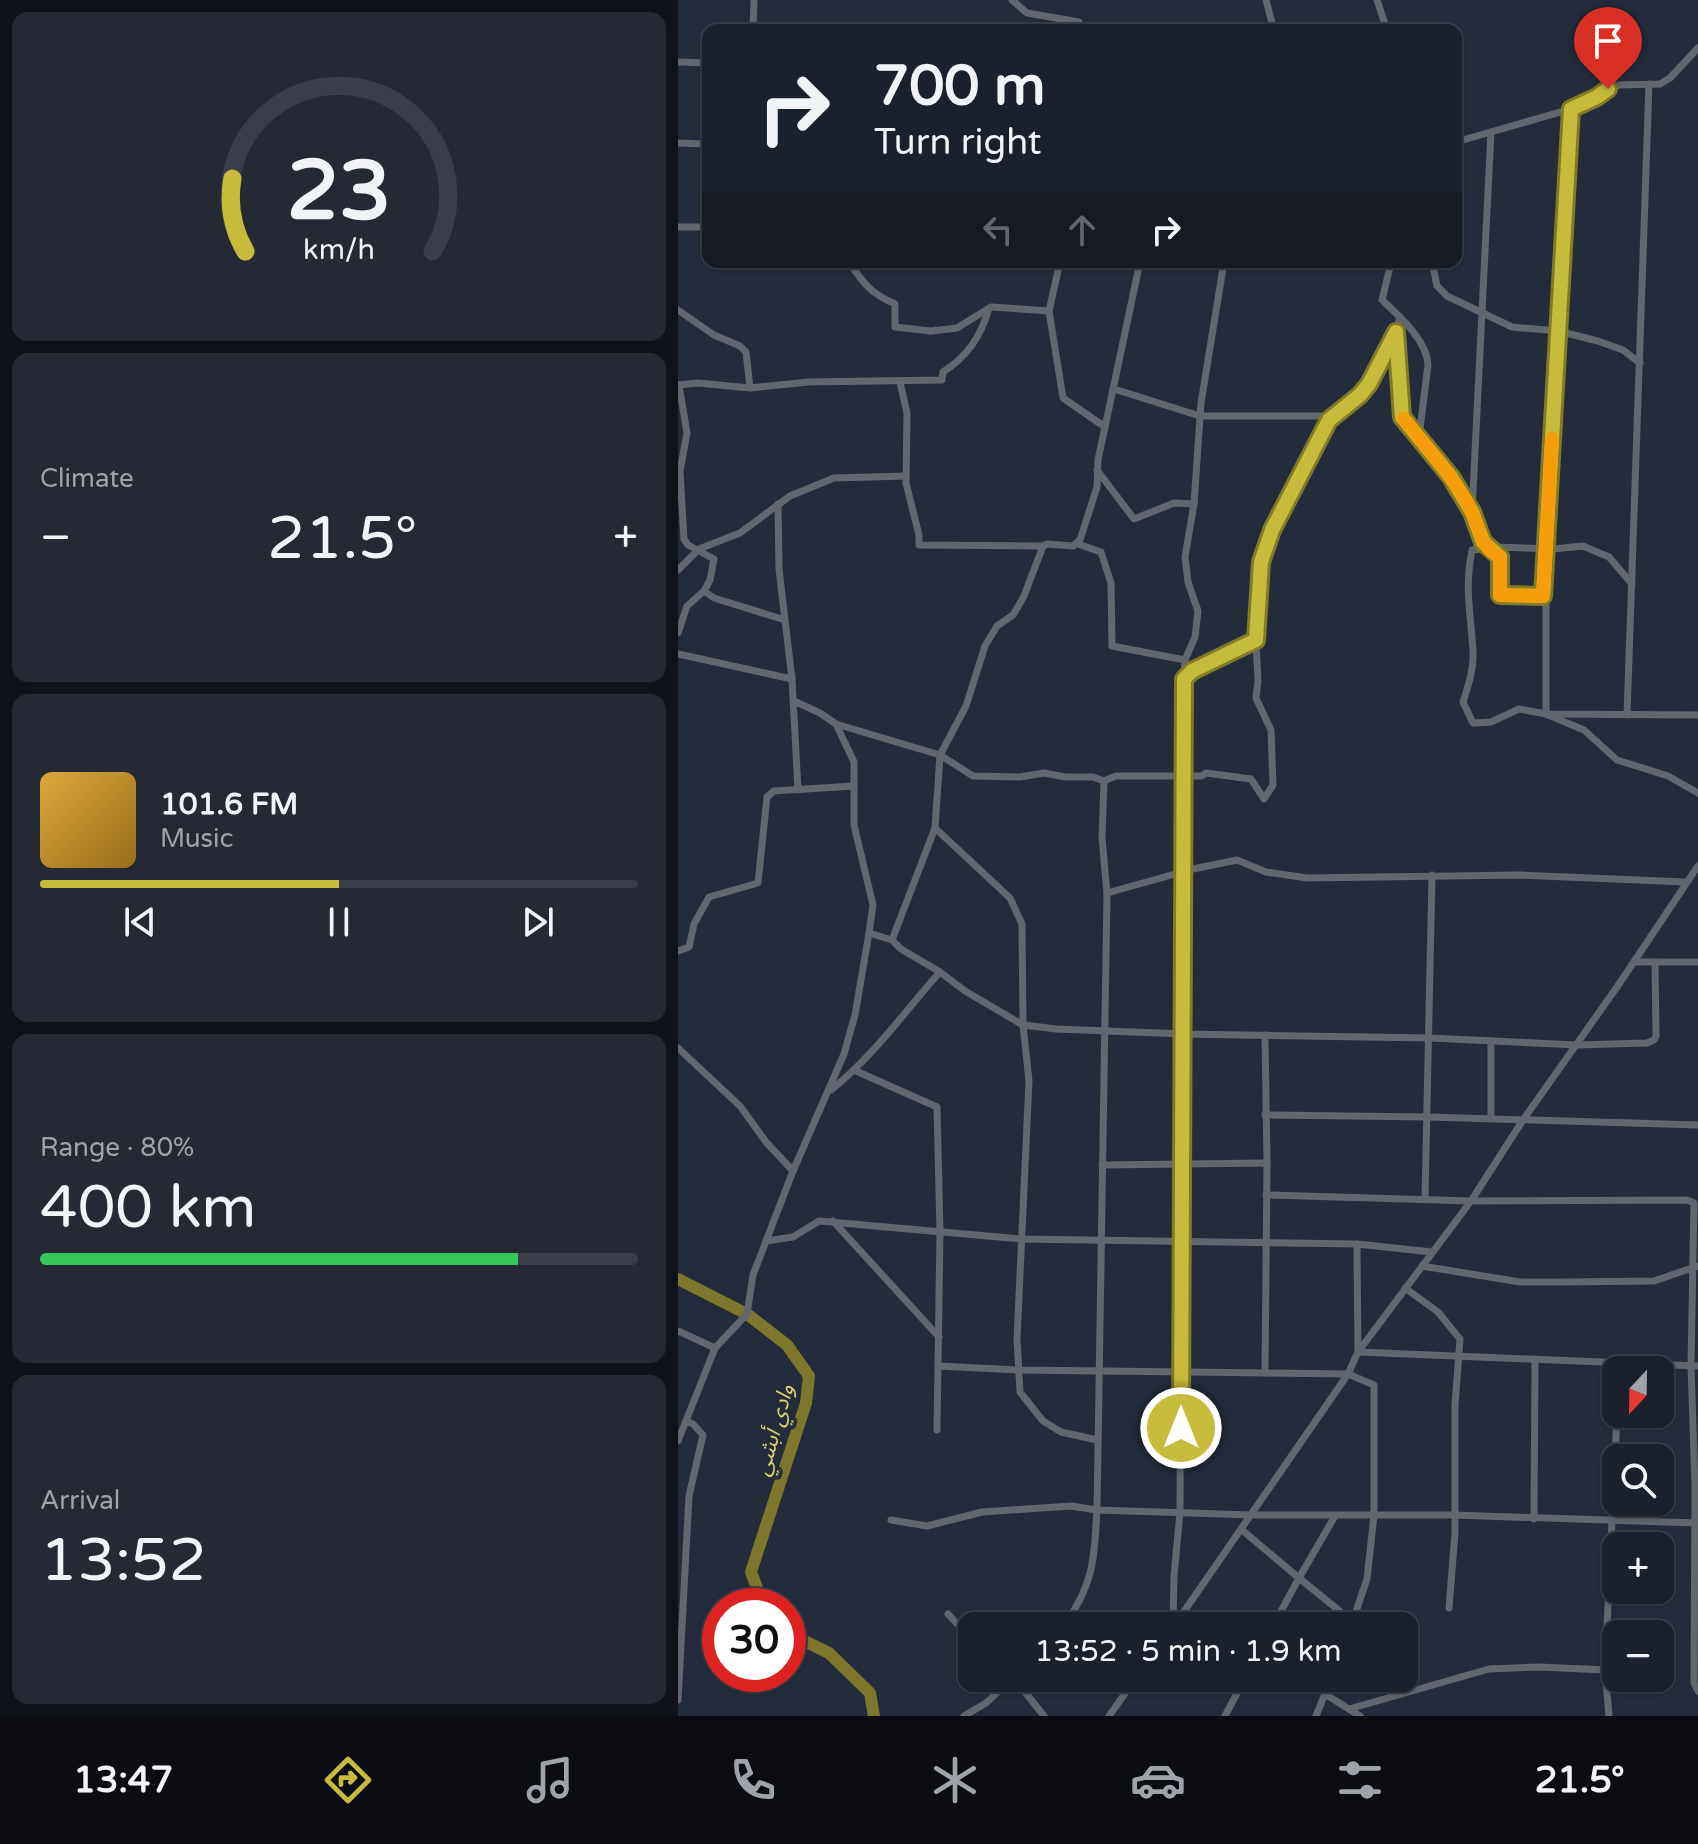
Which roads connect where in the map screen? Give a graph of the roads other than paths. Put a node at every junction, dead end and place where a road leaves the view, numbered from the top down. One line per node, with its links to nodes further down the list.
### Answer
1 (754, 0): 5 (street)
2 (1012, 0): 6 (street)
3 (1266, 0): 7 (street)
4 (1377, 0): 8 (street)
5 (753, 24)
6 (1079, 24)
7 (1272, 24)
8 (1385, 24)
9 (1698, 48): 12 (street)
10 (678, 62): 11 (street)
11 (702, 63)
12 (1649, 84): 13 (street); 33 (street)
13 (1571, 109): 14 (street); 31 (street)
14 (1491, 132): 15 (street); 29 (street)
15 (1462, 140)
16 (678, 143): 17 (street)
17 (702, 144)
18 (678, 227): 19 (street)
19 (702, 227)
20 (853, 268): 26 (street)
21 (1059, 268): 28 (street)
22 (1139, 268): 37 (street)
23 (1223, 268): 38 (street)
24 (1390, 268): 30 (street)
25 (1433, 268): 29 (street)
26 (989, 308): 28 (street); 34 (street)
27 (678, 310): 36 (street)
28 (1049, 311): 40 (street)
29 (1482, 312): 31 (street); 46 (street)
30 (1400, 317): 32 (street); 41 (street)
31 (1558, 331): 33 (street); 52 (street)
32 (1396, 332): 39 (street); 41 (street)
33 (1640, 363): 54 (street)
34 (900, 382): 36 (street); 43 (street)
35 (678, 385): 36 (street); 50 (street)
36 (750, 388)
37 (1114, 389): 38 (street); 40 (street)
38 (1200, 416): 39 (street); 45 (street)
39 (1332, 416): 59 (street)
40 (1105, 427): 42 (street)
41 (1419, 437): 46 (street)
42 (1097, 470): 45 (street); 47 (street)
43 (906, 476): 44 (street); 48 (street)
44 (778, 504): 50 (street); 57 (street)
45 (1194, 504): 61 (street)
46 (1472, 512): 56 (street)
47 (1078, 544): 48 (street); 61 (street)
48 (1043, 546): 69 (street)
49 (1494, 547): 52 (street)
50 (699, 549): 53 (street); 55 (street)
51 (1481, 549): 65 (street)
52 (1546, 549): 54 (street); 56 (street)
53 (678, 570)
54 (1632, 584): 66 (street)
55 (704, 591): 57 (street); 58 (street)
56 (1543, 596): 65 (street)
57 (785, 620): 62 (street)
58 (678, 633)
59 (1256, 640): 63 (street); 70 (street)
60 (678, 654): 62 (street)
61 (1185, 660): 63 (street)
62 (792, 679): 64 (street)
63 (1184, 679): 70 (street)
64 (794, 701): 68 (street); 73 (street)
65 (1546, 714): 66 (street); 74 (street)
66 (1627, 715): 67 (street)
67 (1698, 715)
68 (836, 724): 69 (street); 72 (street)
69 (940, 755): 71 (street); 75 (street)
70 (1186, 775): 71 (street); 77 (street)
71 (1104, 781): 80 (street)
72 (854, 786): 73 (street); 81 (street)
73 (798, 790): 83 (street)
74 (1698, 793)
75 (935, 828): 82 (street); 88 (street)
76 (1698, 866): 79 (street)
77 (1182, 873): 78 (street); 80 (street); 90 (street)
78 (1432, 875): 79 (street); 92 (street)
79 (1685, 882): 84 (street)
80 (1107, 893): 89 (street)
81 (869, 933): 82 (street); 97 (street)
82 (892, 940): 87 (street)
83 (678, 951)
84 (1635, 962): 85 (street); 94 (street)
85 (1655, 962): 86 (street); 94 (street)
86 (1698, 962)
87 (940, 972): 88 (street); 96 (street)
88 (1023, 1025): 89 (street); 112 (street)
89 (1105, 1030): 90 (street); 105 (street)
90 (1183, 1034): 91 (street); 103 (street)
91 (1265, 1035): 92 (street); 98 (street)
92 (1430, 1038): 93 (street); 99 (street)
93 (1491, 1041): 94 (street); 100 (street)
94 (1576, 1045): 101 (street)
95 (678, 1048): 106 (street)
96 (856, 1071): 97 (street); 111 (street)
97 (828, 1093): 106 (street)
98 (1265, 1115): 99 (street); 104 (street)
99 (1429, 1117): 100 (street); 108 (street)
100 (1491, 1118): 101 (street)
101 (1523, 1120): 102 (street); 109 (street)
102 (1698, 1125)
103 (1181, 1163): 104 (street); 105 (street); 116 (street)
104 (1267, 1163): 107 (street)
105 (1102, 1165): 113 (street)
106 (793, 1171): 114 (street)
107 (1266, 1195): 108 (street); 115 (street)
108 (1425, 1198): 109 (street)
109 (1471, 1201): 118 (street); 120 (street)
110 (833, 1221): 111 (street); 114 (street); 123 (street)
111 (940, 1232): 112 (street); 123 (street)
112 (1020, 1239): 113 (street); 132 (street)
113 (1101, 1239): 116 (street); 133 (street)
114 (766, 1241): 124 (street)
115 (1265, 1242): 116 (street); 117 (street); 135 (street)
116 (1181, 1243): 134 (street)
117 (1357, 1244): 118 (street); 125 (street)
118 (1432, 1252): 119 (street)
119 (1422, 1266): 120 (street); 121 (street)
120 (1695, 1268): 131 (street)
121 (1405, 1288): 125 (street); 126 (street)
122 (678, 1331): 124 (street)
123 (939, 1337): 129 (street)
124 (715, 1348): 137 (street)
125 (1358, 1352): 126 (street); 136 (street)
126 (1457, 1355): 127 (street); 146 (street)
127 (1535, 1361): 128 (street); 148 (street)
128 (1602, 1365)
129 (939, 1366): 132 (street); 139 (street)
130 (1674, 1366): 131 (street)
131 (1695, 1366): 151 (street)
132 (1018, 1370): 133 (street); 140 (street)
133 (1099, 1370): 134 (street); 140 (street)
134 (1181, 1371): 135 (street); 143 (street)
135 (1265, 1373): 136 (street)
136 (1348, 1374): 144 (street); 145 (street)
137 (686, 1421): 141 (street); 172 (street)
138 (1617, 1428): 150 (street)
139 (937, 1430)
140 (1097, 1440): 142 (street)
141 (678, 1441)
142 (1097, 1510): 143 (street); 149 (street); 155 (street)
143 (1180, 1512): 144 (street); 156 (street)
144 (1252, 1515): 147 (street); 152 (street)
145 (1374, 1515): 146 (street); 147 (street); 160 (street)
146 (1454, 1515): 148 (street); 154 (street)
147 (1335, 1516): 153 (street)
148 (1534, 1519): 150 (street)
149 (891, 1520)
150 (1614, 1521): 151 (street); 162 (street)
151 (1696, 1523): 165 (street)
152 (1242, 1530): 153 (street); 157 (street)
153 (1299, 1578): 158 (street); 159 (street)
154 (1449, 1608)
155 (1072, 1612)
156 (1174, 1612)
157 (1184, 1612)
158 (1281, 1612)
159 (1338, 1612)
160 (1356, 1612)
161 (948, 1614): 163 (street)
162 (1608, 1620)
163 (958, 1625)
164 (1602, 1670): 173 (street)
165 (1698, 1691)
166 (997, 1692): 174 (street)
167 (1025, 1692): 175 (street)
168 (1126, 1692): 176 (street)
169 (1238, 1692): 177 (street)
170 (1607, 1692): 180 (street)
171 (1325, 1694): 173 (street); 178 (street)
172 (678, 1700)
173 (1349, 1709): 179 (street)
174 (964, 1716)
175 (1044, 1716)
176 (1109, 1716)
177 (1225, 1716)
178 (1316, 1716)
179 (1360, 1716)
180 (1609, 1716)

